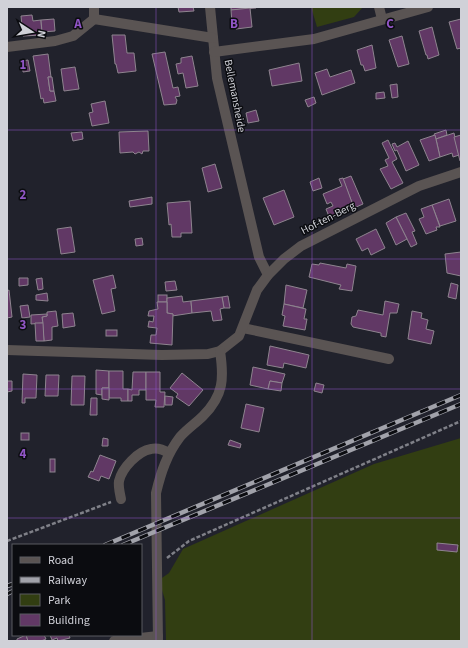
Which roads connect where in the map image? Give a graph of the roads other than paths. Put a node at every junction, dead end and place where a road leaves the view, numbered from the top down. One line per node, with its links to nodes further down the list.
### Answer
1 (94, 7): 5 (street)
2 (210, 7): 7 (street, Bellemansheide)
3 (379, 7): 6 (street)
4 (428, 7): 6 (street)
5 (94, 19): 7 (street); 8 (street)
6 (382, 19): 9 (street)
7 (213, 38): 9 (street, Bellemansheide)
8 (7, 47)
9 (214, 52): 11 (street, Bellemansheide)
10 (461, 172): 11 (street, Hof-ten-Berg)
11 (268, 275): 12 (street, Hof-ten-Berg)
12 (243, 328): 14 (street, Hof-ten-Berg); 15 (street)
13 (7, 350): 14 (street, Hof-ten-Berg)
14 (220, 351): 16 (street)
15 (389, 359)
16 (169, 453): 17 (street); 18 (street)
17 (121, 499)
18 (158, 638): 19 (street)
19 (114, 641)

